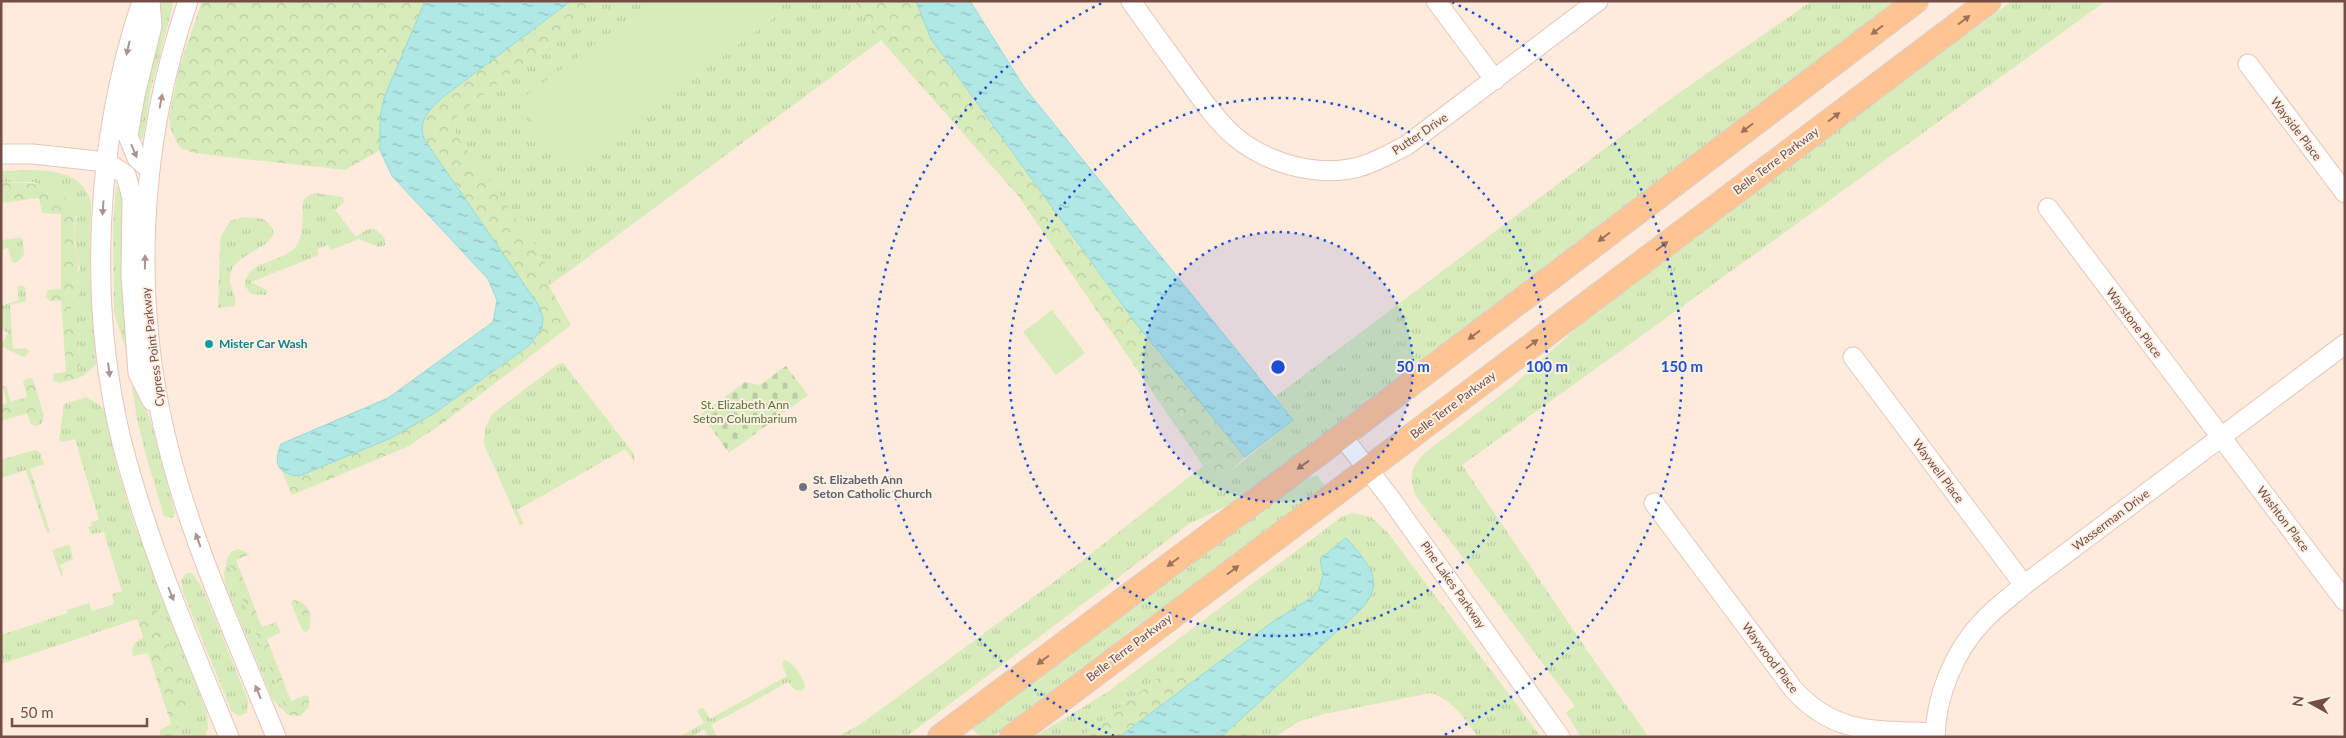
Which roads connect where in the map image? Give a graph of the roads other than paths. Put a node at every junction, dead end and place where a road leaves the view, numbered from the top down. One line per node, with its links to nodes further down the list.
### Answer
1 (142, 1): 12 (street, one-way to 12)
2 (150, 1): 13 (street, one-way to 13)
3 (188, 1): 13 (street, Cypress Point Parkway, one-way to 3)
4 (1131, 1): 10 (street, Putter Drive)
5 (1436, 1): 10 (street)
6 (1598, 1): 10 (street, Putter Drive)
7 (1916, 1): 19 (main road, one-way to 19)
8 (1990, 1): 21 (main road, Belle Terre Parkway, one-way to 8)
9 (2248, 64): 14 (street, Wayside Place)
10 (1495, 80)
11 (1, 154): 12 (street)
12 (106, 162): 18 (street); 27 (street, one-way to 27)
13 (150, 170): 18 (street, Cypress Point Parkway, one-way to 13)
14 (2345, 193)
15 (2048, 208): 20 (street, Waystone Place)
16 (2345, 344): 20 (street, Wasserman Drive)
17 (1853, 357): 23 (street, Waywell Place)
18 (163, 424): 26 (street, Cypress Point Parkway, one-way to 18)
19 (1342, 436): 21 (street, Pine Lakes Parkway); 28 (main road, one-way to 28)
20 (2220, 438): 23 (street, Wasserman Drive); 24 (street, Washton Place)
21 (1368, 468): 29 (main road, Belle Terre Parkway, one-way to 21); 30 (street, Pine Lakes Parkway)
22 (1654, 503): 25 (street, Waywood Place)
23 (2024, 586): 25 (street, Wasserman Drive)
24 (2345, 601)
25 (1935, 735)
26 (274, 736)
27 (229, 737)
28 (940, 737)
29 (1012, 737)
30 (1560, 737)

